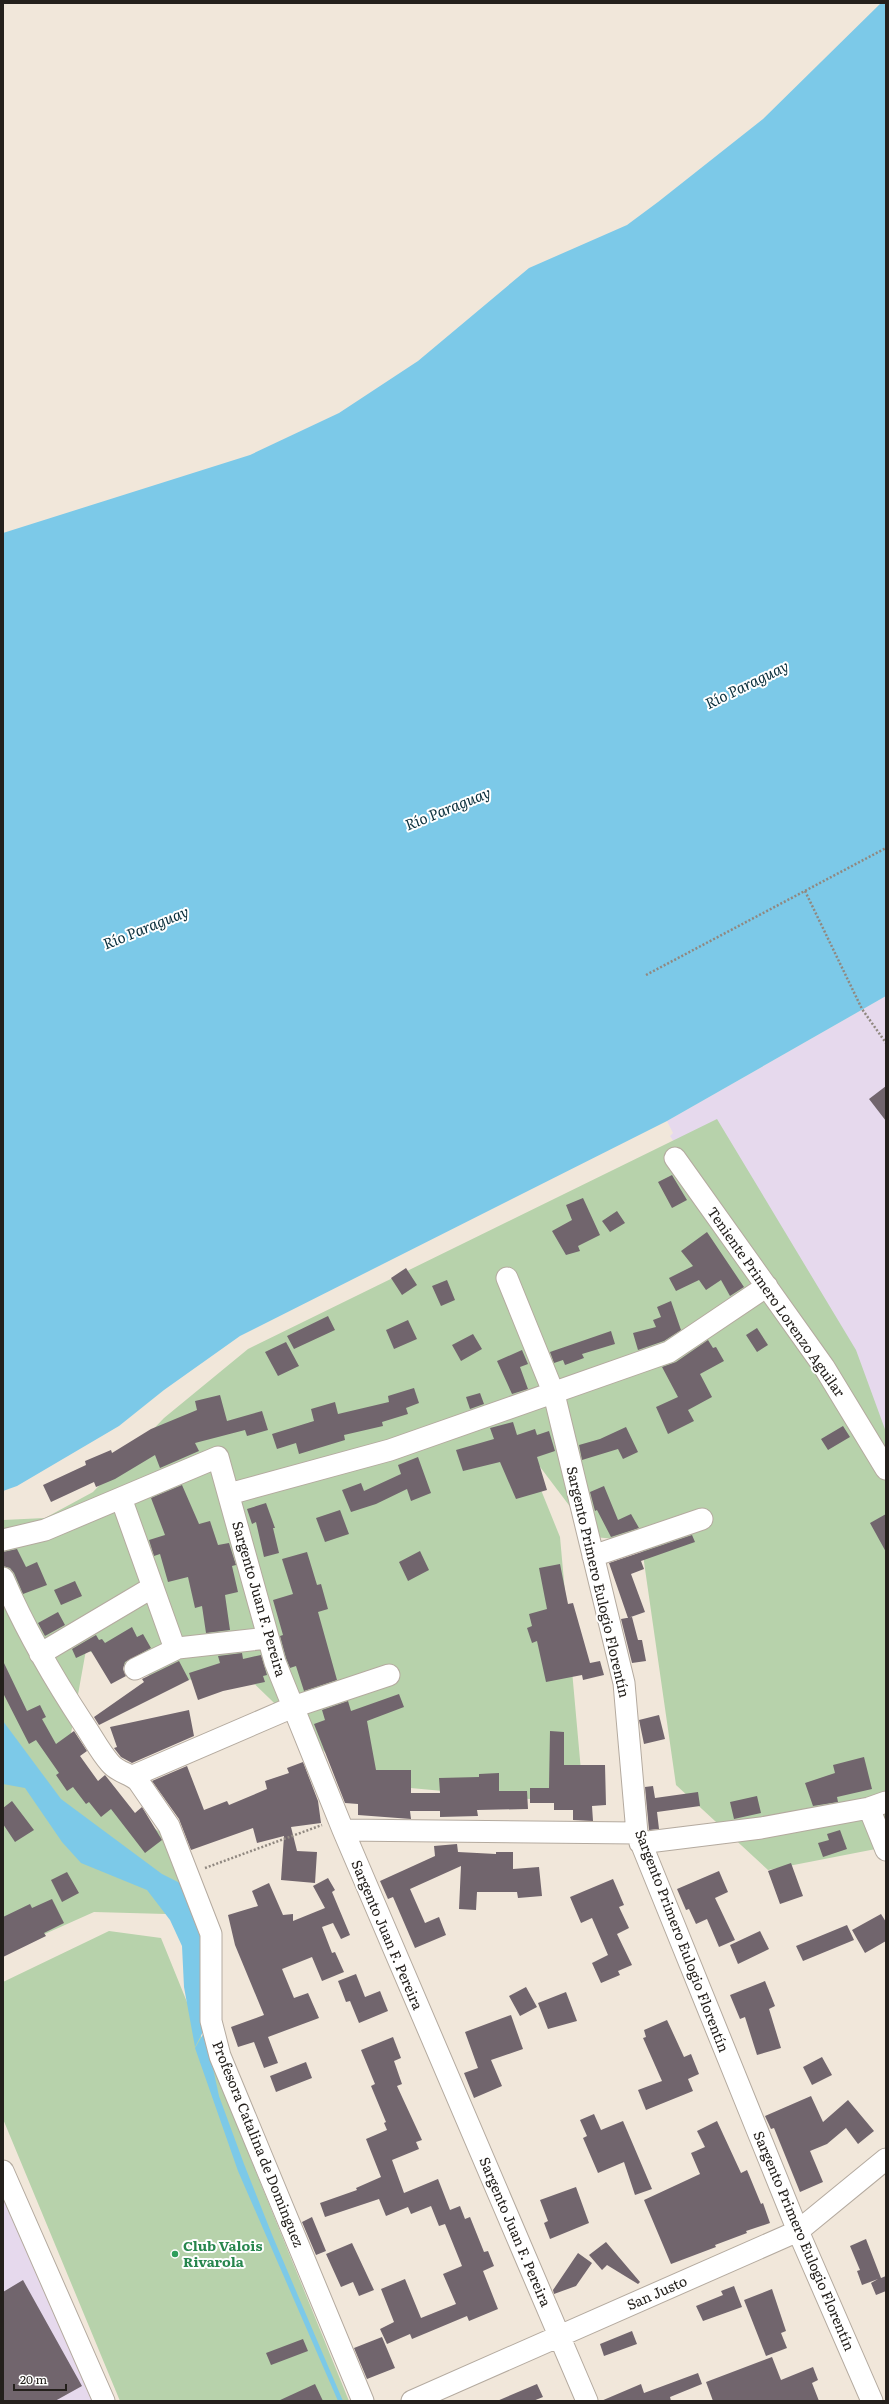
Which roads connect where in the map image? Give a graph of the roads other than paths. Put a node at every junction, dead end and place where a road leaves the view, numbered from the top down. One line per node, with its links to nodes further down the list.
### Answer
1 (675, 1158): 3 (street, Teniente Primero Lorenzo Aguilar)
2 (506, 1278): 4 (street, Sargento Primero Eulogio Florentín)
3 (767, 1286): 4 (street); 5 (street, Teniente Primero Lorenzo Aguilar)
4 (554, 1394): 6 (street); 10 (street, Sargento Primero Eulogio Florentín)
5 (886, 1469)
6 (229, 1494): 7 (street, Sargento Juan F. Pereira); 13 (street, Sargento Juan F. Pereira)
7 (121, 1498): 9 (street); 12 (street)
8 (702, 1519): 10 (street)
9 (3, 1540)
10 (593, 1556): 22 (street, Sargento Primero Eulogio Florentín)
11 (3, 1578): 15 (street)
12 (152, 1587): 14 (street); 15 (street)
13 (268, 1638): 14 (street); 18 (street, Sargento Juan F. Pereira)
14 (175, 1649): 16 (street)
15 (40, 1654): 19 (street)
16 (135, 1669)
17 (389, 1675): 18 (street)
18 (293, 1707): 19 (street); 21 (street, Sargento Juan F. Pereira)
19 (133, 1776): 29 (street, Profesora Catalina de Dominguez)
20 (878, 1805): 22 (street); 23 (street)
21 (340, 1825): 22 (street); 27 (street, Sargento Juan F. Pereira)
22 (639, 1838): 26 (street, Sargento Primero Eulogio Florentín)
23 (886, 1850)
24 (886, 2160): 26 (street, San Justo)
25 (3, 2171): 28 (street)
26 (798, 2231): 27 (street, San Justo); 32 (street, Sargento Primero Eulogio Florentín)
27 (559, 2336): 30 (street, San Justo); 31 (street, Sargento Juan F. Pereira)
28 (104, 2401)
29 (363, 2401)
30 (412, 2401)
31 (587, 2401)
32 (872, 2401)

